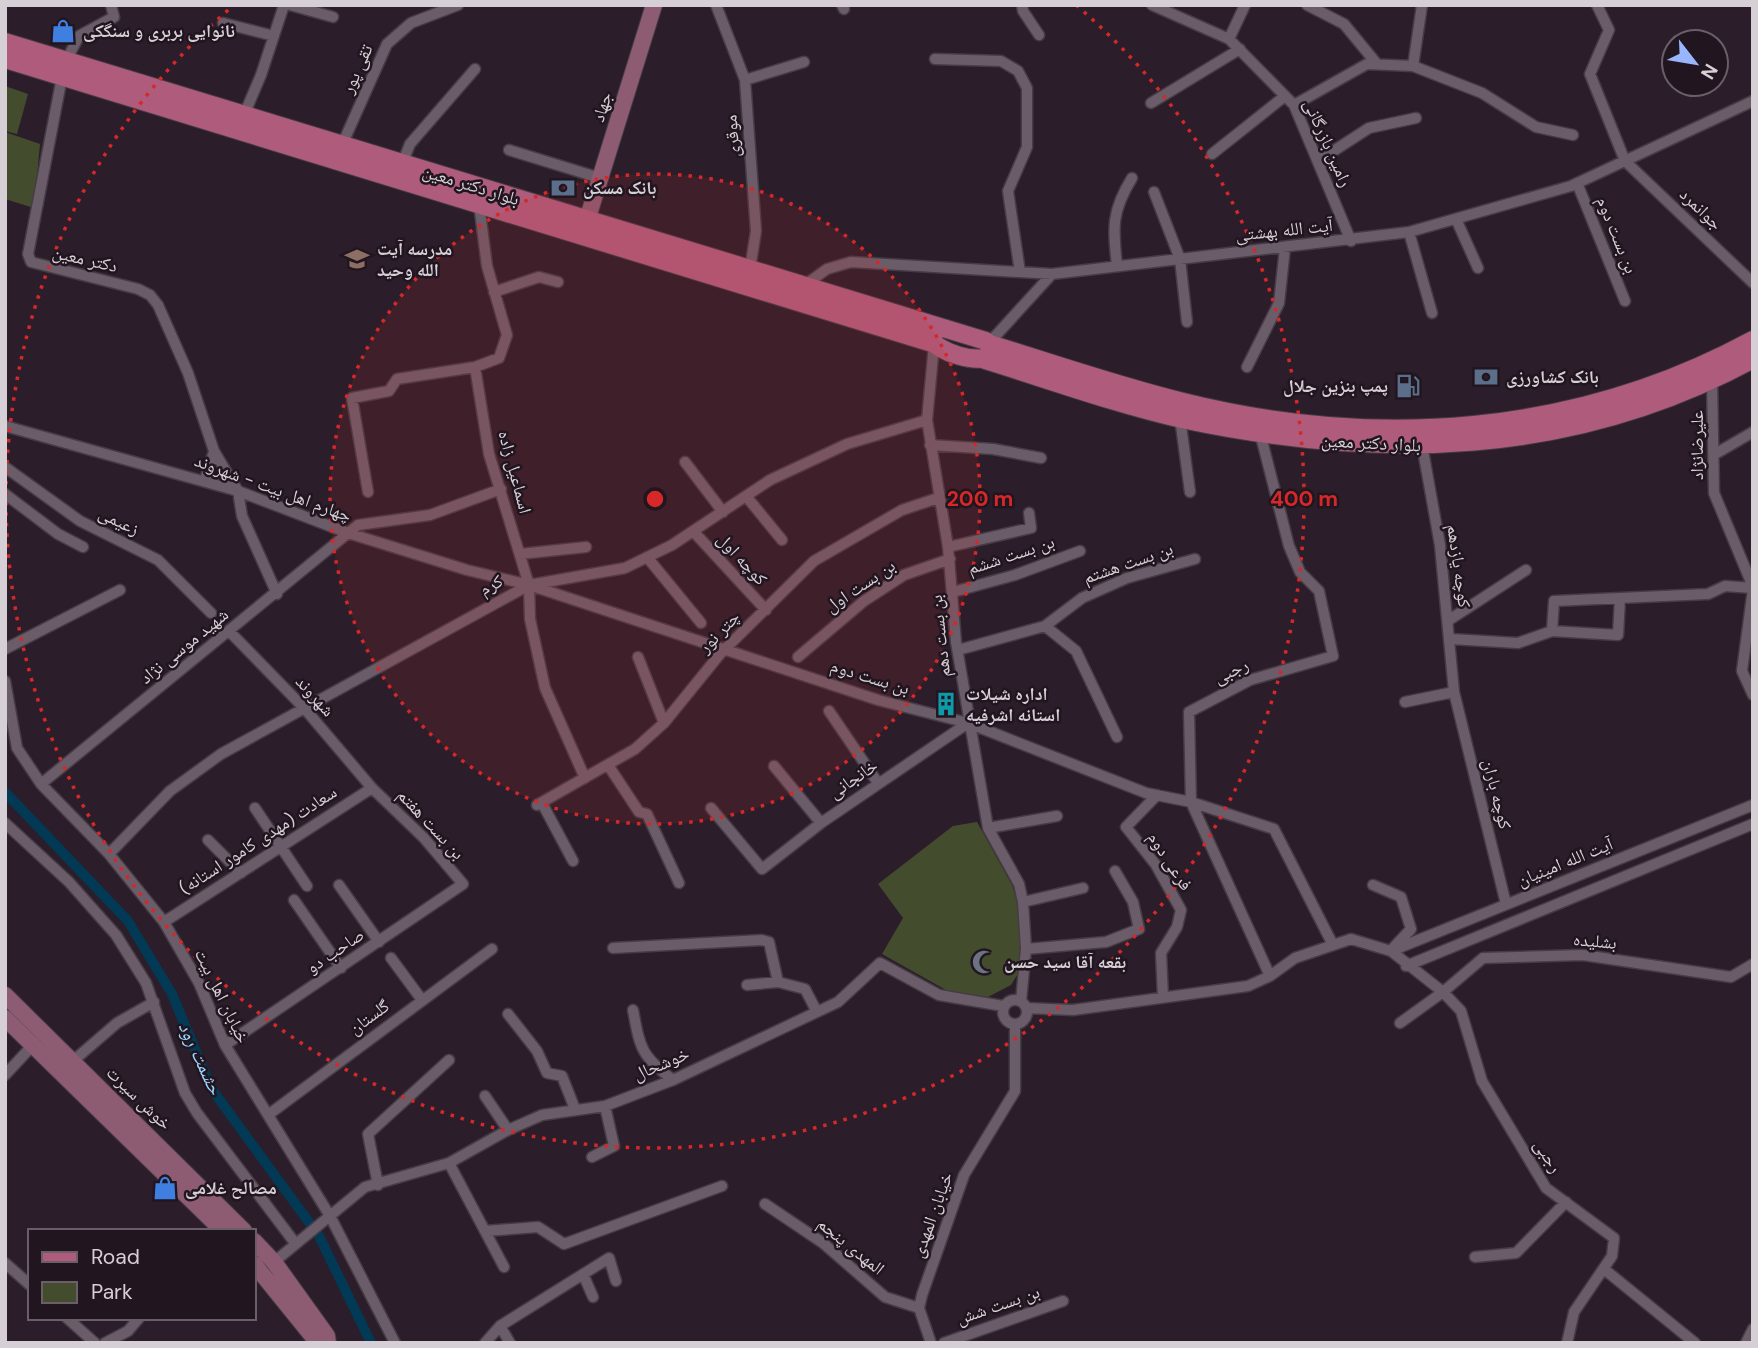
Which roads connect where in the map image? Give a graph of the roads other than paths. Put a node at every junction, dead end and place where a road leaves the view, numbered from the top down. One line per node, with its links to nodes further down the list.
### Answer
1 (111, 5): 26 (street)
2 (284, 5): 17 (street)
3 (290, 5): 14 (street)
4 (654, 5): 42 (main road, جهاد)
5 (716, 5): 28 (street, موقری)
6 (1022, 5): 16 (street)
7 (1152, 5): 18 (street, رامین بازرگانی)
8 (1245, 5): 18 (street)
9 (1307, 5): 13 (street)
10 (1422, 5): 25 (street)
11 (1597, 5): 40 (street)
12 (454, 6): 36 (street, تقی پور)
13 (1320, 8): 24 (street)
14 (333, 17)
15 (223, 23): 17 (street)
16 (1039, 35)
17 (274, 36): 33 (street)
18 (1229, 39): 20 (street, رامین بازرگانی)
19 (5, 42): 26 (main road, بلوار دکتر معین)
20 (1240, 49): 29 (street, رامین بازرگانی); 31 (street)
21 (5, 59): 26 (main road, بلوار دکتر معین)
22 (935, 59): 56 (street)
23 (804, 62): 28 (street)
24 (1377, 64): 25 (street); 32 (street)
25 (1413, 66): 35 (street)
26 (64, 69): 33 (main road, بلوار دکتر معین); 46 (main road, بلوار دکتر معین); 80 (street, دکتر معین)
27 (475, 69): 41 (street)
28 (746, 79): 55 (street, موقری)
29 (1285, 96): 32 (street, رامین بازرگانی); 38 (street)
30 (1753, 101): 40 (street, آیت الله بهشتی)
31 (1151, 103)
32 (1294, 105): 39 (street, رامین بازرگانی)
33 (244, 115): 36 (main road, بلوار دکتر معین)
34 (1416, 118): 39 (street)
35 (1573, 135)
36 (342, 145): 41 (main road, بلوار دکتر معین)
37 (509, 150): 42 (street)
38 (1212, 154)
39 (1318, 161): 50 (street, رامین بازرگانی)
40 (1625, 161): 44 (street, آیت الله بهشتی); 59 (street, جوانمرد)
41 (402, 164): 48 (main road, بلوار دکتر معین)
42 (600, 178): 48 (main road, جهاد)
43 (1132, 178): 53 (street)
44 (1577, 183): 47 (street, آیت الله بهشتی); 62 (street, بن بست دوم)
45 (1154, 192): 52 (street)
46 (479, 204): 48 (main road, بلوار دکتر معین); 61 (street)
47 (1456, 219): 49 (street, آیت الله بهشتی); 54 (street)
48 (584, 228): 55 (main road, بلوار دکتر معین); 65 (main road, بلوار دکتر معین)
49 (1409, 232): 50 (street, آیت الله بهشتی); 63 (street)
50 (1351, 241): 51 (street, آیت الله بهشتی)
51 (1285, 248): 52 (street, آیت الله بهشتی); 70 (street)
52 (1180, 261): 53 (street, آیت الله بهشتی); 64 (street)
53 (1117, 266): 57 (street, آیت الله بهشتی)
54 (1478, 268)
55 (750, 269): 60 (main road, بلوار دکتر معین)
56 (1020, 272): 57 (street, آیت الله بهشتی); 60 (street, آیت الله بهشتی)
57 (1052, 274): 67 (street)
58 (558, 282): 61 (street)
59 (1753, 283)
60 (802, 287): 65 (main road, بلوار دکتر معین)
61 (495, 292): 69 (street)
62 (1625, 301)
63 (1432, 313)
64 (1186, 322)
65 (935, 339): 67 (main road); 72 (street, بن بست دهم)
66 (1753, 340): 67 (main road, بلوار دکتر معین)
67 (984, 351): 72 (street); 73 (main road, بلوار دکتر معین)
68 (1753, 359): 71 (main road, بلوار دکتر معین)
69 (475, 367): 86 (street, اسماعیل زاده); 88 (street)
70 (1247, 367)
71 (1713, 379): 79 (main road, بلوار دکتر معین); 81 (street, علیرضانژاد)
72 (929, 384): 74 (street, بن بست دهم)
73 (1180, 418): 77 (main road, بلوار دکتر معین); 89 (street)
74 (927, 420): 78 (street, بن بست دهم); 91 (street, کرم)
75 (5, 426): 85 (street, چهارم اهل بیت - شهروند)
76 (1753, 432): 81 (street)
77 (1260, 433): 79 (main road, بلوار دکتر معین); 143 (street, رجبی)
78 (930, 444): 82 (street); 92 (street, بن بست دهم)
79 (1422, 445): 115 (street, کوچه یازدهم)
80 (214, 451): 85 (street); 87 (street, دکتر معین)
81 (1715, 454): 108 (street, علیرضانژاد)
82 (1041, 458)
83 (685, 462): 93 (street)
84 (5, 467): 114 (street, زعیمی)
85 (205, 480): 87 (street, چهارم اهل بیت - شهروند)
86 (500, 489): 96 (street); 102 (street, اسماعیل زاده)
87 (238, 491): 96 (street, چهارم اهل بیت - شهروند); 111 (street)
88 (368, 492)
89 (1191, 492)
90 (5, 494): 98 (street)
91 (746, 496): 93 (street, کرم); 97 (street)
92 (938, 498): 100 (street, بن بست دهم); 113 (street, چتر نور)
93 (723, 512): 95 (street, کرم)
94 (1029, 513): 100 (street)
95 (693, 531): 103 (street, کرم); 113 (street, کوچه اول)
96 (348, 533): 107 (street, چهارم اهل بیت - شهروند); 111 (street, شهید موسی نژاد)
97 (782, 540)
98 (83, 547)
99 (586, 547): 102 (street)
100 (948, 547): 104 (street, بن بست دهم)
101 (1080, 551): 110 (street, بن بست ششم)
102 (520, 554): 107 (street, اسماعیل زاده)
103 (647, 557): 107 (street, کرم); 116 (street)
104 (950, 559): 110 (street, بن بست دهم); 125 (street, بن بست اول)
105 (1195, 559): 117 (street, بن بست هشتم)
106 (1526, 570): 115 (street)
107 (529, 585): 121 (street, بن بست دوم); 131 (street, کرم); 138 (street, اسماعیل زاده)
108 (1753, 588): 112 (street); 126 (street)
109 (120, 590): 122 (street)
110 (953, 592): 123 (street, بن بست دهم)
111 (276, 594): 119 (street, شهید موسی نژاد)
112 (1620, 599): 118 (street); 118 (street)
113 (766, 610): 121 (street, چتر نور)
114 (211, 613)
115 (1449, 620): 120 (street, کوچه یازدهم)
116 (701, 623)
117 (1045, 626): 123 (street, بن بست هشتم); 135 (street)
118 (1552, 631): 120 (street)
119 (230, 632): 131 (street, شهروند); 140 (street, شهید موسی نژاد)
120 (1451, 639): 128 (street, کوچه یازدهم)
121 (726, 648): 133 (street, چتر نور); 134 (street, بن بست دوم)
122 (5, 649)
123 (958, 650): 134 (street, بن بست دهم)
124 (638, 657): 133 (street)
125 (798, 657)
126 (1747, 671): 129 (street)
127 (5, 681): 140 (street, خیابان اهل بیت)
128 (1454, 692): 130 (street); 166 (street, کوچه باران)
129 (1753, 695)
130 (1405, 702)
131 (305, 709): 141 (street, شهروند); 154 (street, کرم)
132 (829, 711): 139 (street)
133 (664, 723): 136 (street, چتر نور)
134 (968, 723): 139 (street, خانجانی); 142 (street, بن بست دوم); 151 (street, بن بست دهم)
135 (1117, 737)
136 (608, 765): 138 (street, چتر نور); 158 (street)
137 (774, 766): 149 (street)
138 (585, 778): 155 (street, چتر نور)
139 (878, 783): 149 (street, خانجانی)
140 (41, 784): 154 (street, خیابان اهل بیت)
141 (372, 788): 153 (street, سعادت (مهدی کامور استانه)); 159 (street, بن بست هفتم)
142 (1157, 795): 143 (street, بن بست دوم); 183 (street, فرعی دوم)
143 (1191, 802): 169 (street, بن بست دوم); 178 (street, رجبی)
144 (1753, 806): 166 (street, آیت الله امینیان)
145 (255, 808): 153 (street)
146 (711, 808): 149 (street, خانجانی)
147 (1057, 816): 151 (street)
148 (5, 823): 185 (street)
149 (821, 823)
150 (1753, 824): 176 (street, آیت الله امینیان)
151 (988, 828): 165 (street, بن بست دهم)
152 (208, 840): 157 (street)
153 (282, 846): 157 (street, سعادت (مهدی کامور استانه)); 162 (street)
154 (109, 854): 167 (street, خیابان اهل بیت)
155 (573, 861)
156 (1115, 871): 172 (street)
157 (241, 873): 167 (street, سعادت (مهدی کامور استانه))
158 (679, 883)
159 (463, 884): 168 (street, صاحب دو)
160 (1374, 884): 173 (street)
161 (339, 885): 168 (street)
162 (307, 886)
163 (1083, 888): 165 (street)
164 (294, 900): 177 (street)
165 (1023, 902): 172 (street, بن بست دهم)
166 (1506, 904): 173 (street, آیت الله امینیان)
167 (164, 922): 195 (street, خیابان اهل بیت)
168 (379, 942): 177 (street, صاحب دو)
169 (1333, 945): 173 (street, رجبی); 178 (street, رجبی)
170 (613, 948): 179 (street)
171 (492, 949): 184 (street, گلستان)
172 (1026, 949): 186 (street, بن بست دهم)
173 (1391, 951): 176 (street, رجبی)
174 (391, 958): 184 (street)
175 (1753, 964): 181 (street, بشلیده)
176 (1406, 966): 181 (street, رجبی)
177 (341, 968): 195 (street, صاحب دو)
178 (1270, 976): 183 (street, رجبی)
179 (778, 982): 180 (street); 189 (street)
180 (747, 985)
181 (1443, 992): 192 (street, بشلیده); 209 (street, رجبی)
182 (5, 995): 197 (main road, خوش سیرت)
183 (1163, 997): 186 (street, رجبی)
184 (422, 1000): 203 (street, گلستان)
185 (154, 1002): 197 (street); 215 (street)
186 (1023, 1005): 187 (street); 193 (street)
187 (1003, 1006): 189 (street, خوشحال); 193 (street)
188 (633, 1010): 199 (street)
189 (817, 1012): 199 (street, خوشحال)
190 (508, 1014): 202 (street)
191 (5, 1018): 194 (main road, خوش سیرت)
192 (1400, 1023)
193 (1015, 1025): 228 (street, خيابان المهدی)
194 (33, 1045): 198 (street); 212 (main road, خوش سیرت)
195 (225, 1045): 203 (street, خیابان اهل بیت)
196 (449, 1060): 207 (street)
197 (73, 1061): 213 (main road, خوش سیرت)
198 (5, 1075)
199 (673, 1080): 201 (street, خوشحال)
200 (485, 1096): 204 (street)
201 (605, 1106): 202 (street, خوشحال); 205 (street)
202 (575, 1109): 204 (street, خوشحال)
203 (268, 1115): 211 (street, خیابان اهل بیت)
204 (508, 1130): 206 (street, خوشحال)
205 (592, 1157)
206 (449, 1163): 207 (street, خوشحال); 214 (street)
207 (378, 1185): 211 (street, خوشحال)
208 (722, 1185): 214 (street)
209 (1566, 1202): 217 (street); 222 (street, رجبی)
210 (765, 1204): 228 (street, المهدی پنجم)
211 (327, 1218): 215 (street, خوشحال); 239 (street, خیابان اهل بیت)
212 (219, 1229)
213 (242, 1229)
214 (485, 1231): 221 (street)
215 (296, 1241): 218 (street, خوشحال)
216 (256, 1243): 218 (main road)
217 (1475, 1257)
218 (274, 1262): 238 (main road)
219 (5, 1263): 225 (street)
220 (256, 1266): 237 (main road)
221 (504, 1267)
222 (1604, 1269): 234 (street, رجبی); 244 (street)
223 (583, 1274): 224 (street); 226 (street); 231 (street)
224 (616, 1281)
225 (28, 1283)
226 (593, 1297)
227 (1063, 1301): 243 (street, بن بست شش)
228 (919, 1308): 242 (street)
229 (69, 1320): 235 (street)
230 (137, 1320): 233 (street)
231 (500, 1326): 240 (street); 241 (street)
232 (1753, 1329): 245 (street)
233 (121, 1339): 236 (street)
234 (1568, 1342)
235 (95, 1343)
236 (105, 1343)
237 (318, 1343)
238 (328, 1343)
239 (395, 1343)
240 (485, 1343)
241 (510, 1343)
242 (931, 1343)
243 (944, 1343)
244 (1695, 1343)
245 (1746, 1343)

